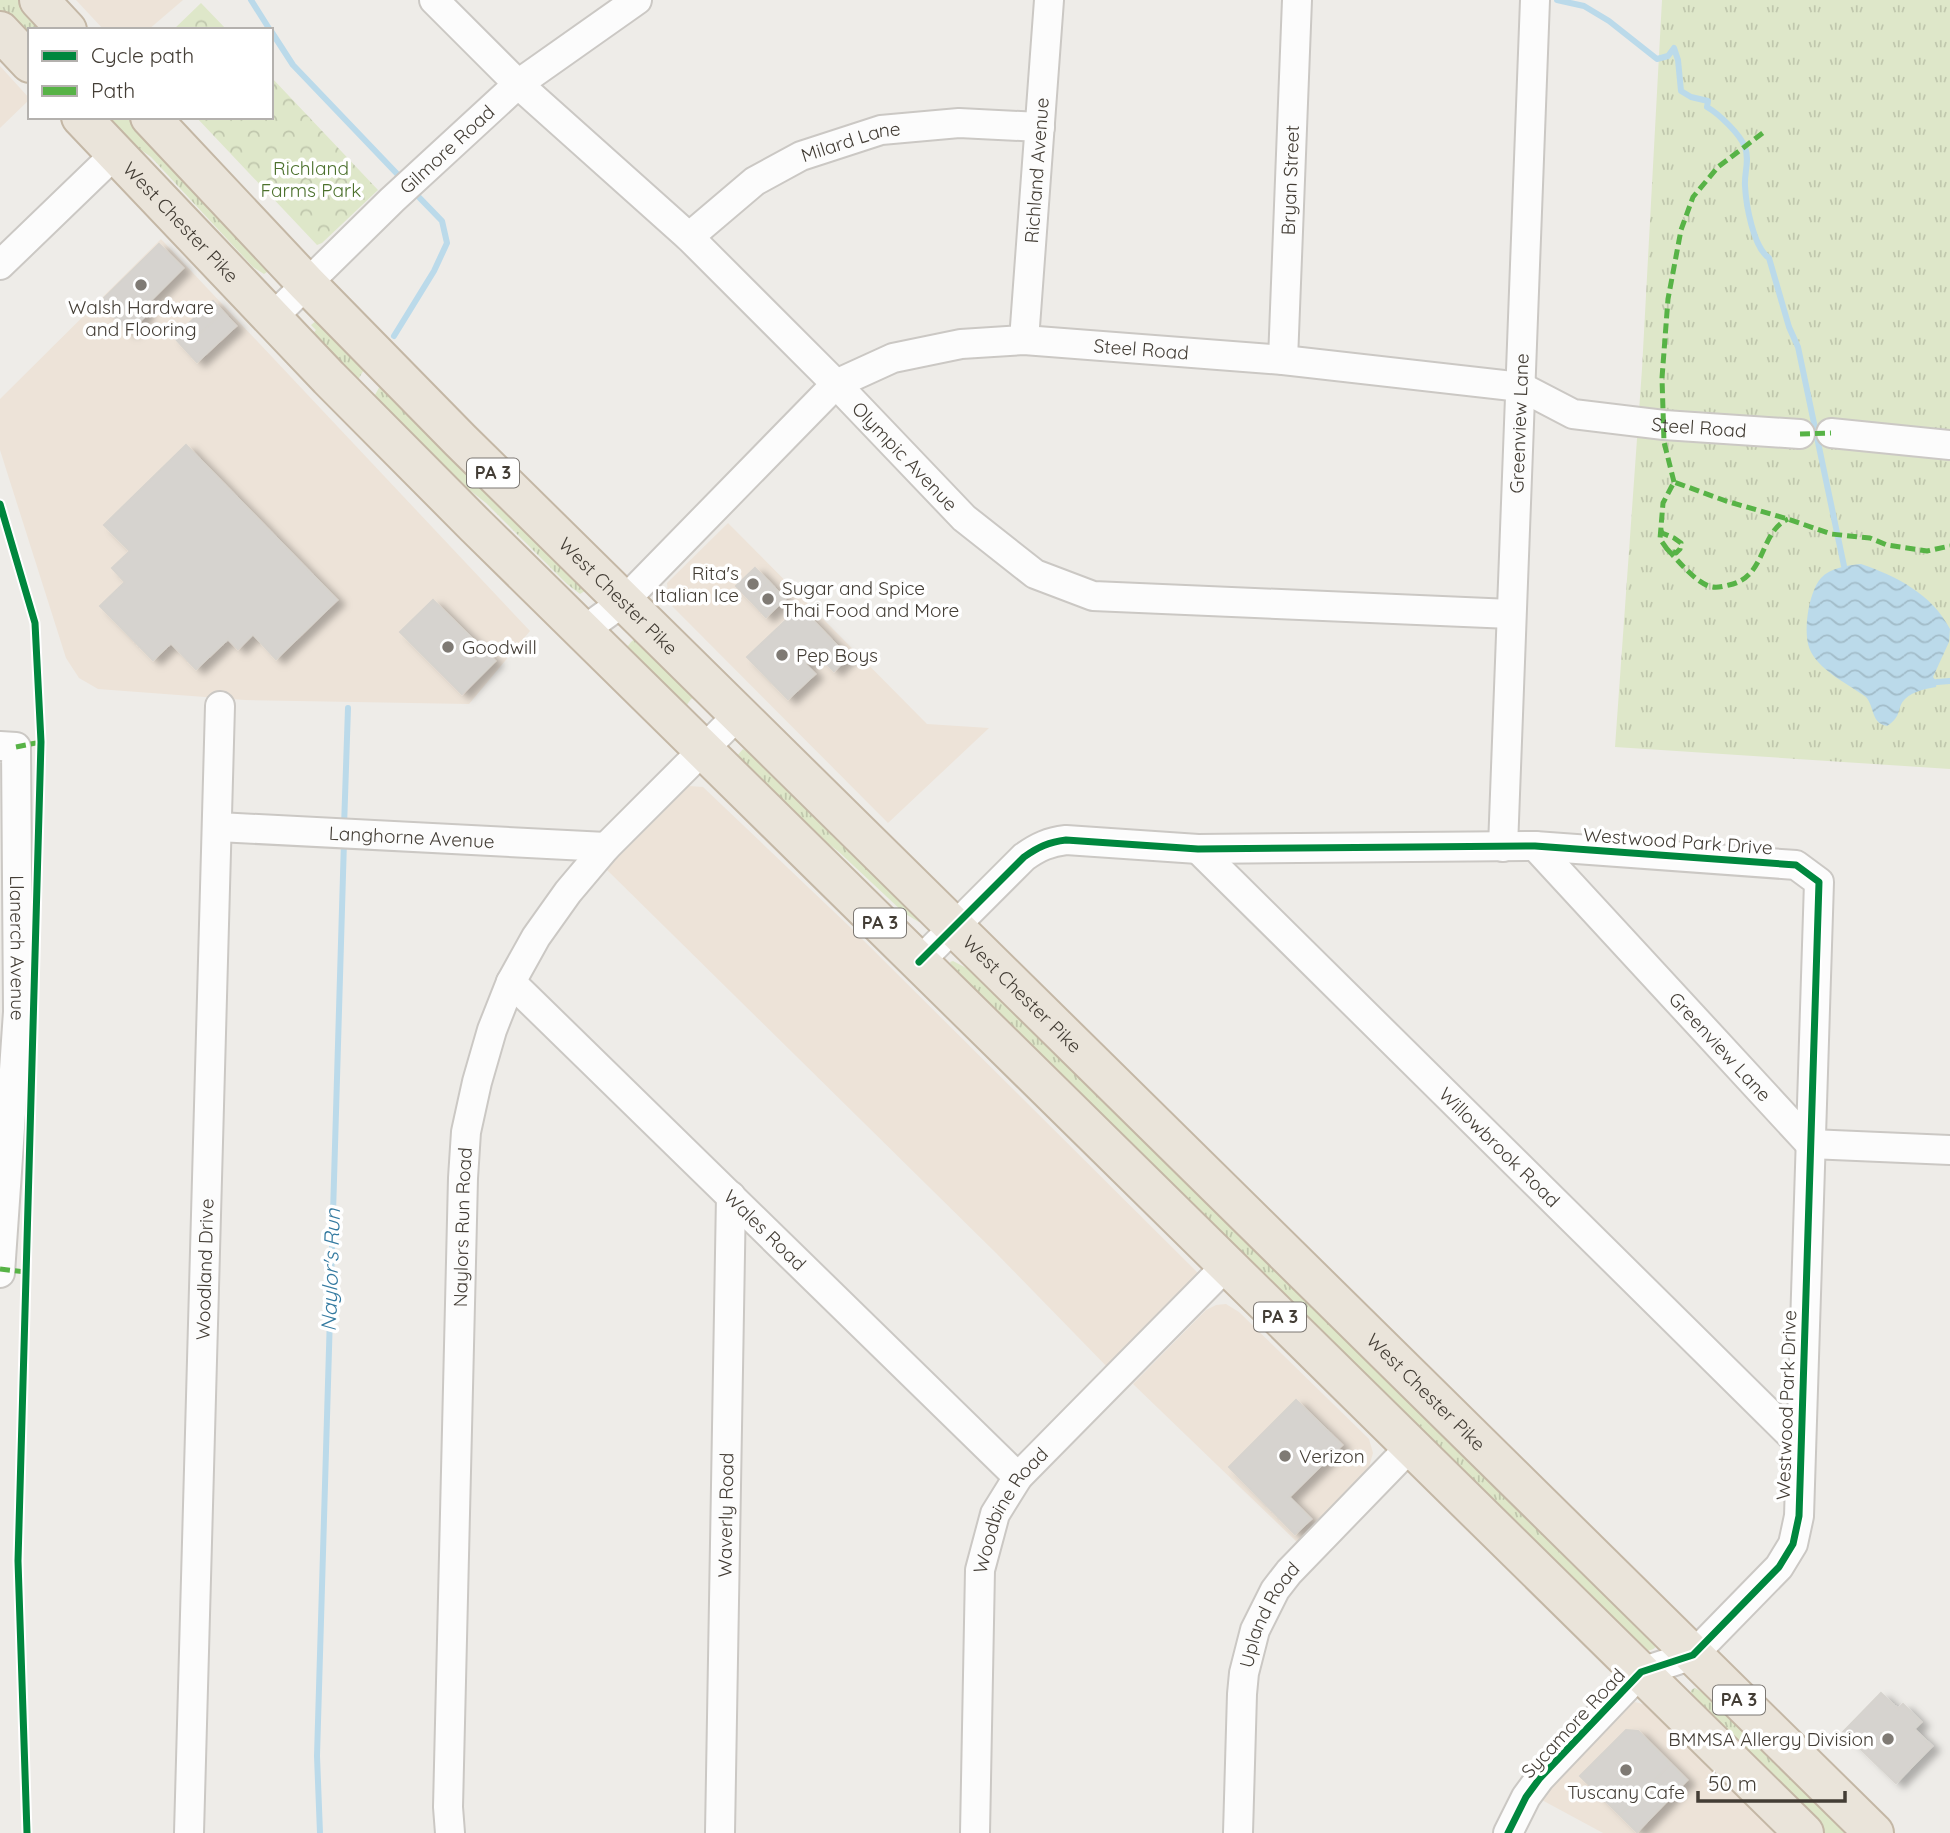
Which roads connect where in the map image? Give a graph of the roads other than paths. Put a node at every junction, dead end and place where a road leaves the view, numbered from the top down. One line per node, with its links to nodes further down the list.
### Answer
1 (39, 0): 7 (highway)
2 (434, 0): 10 (street, Olympic Avenue)
3 (637, 0): 10 (street, Gilmore Road)
4 (1049, 0): 13 (street, Richland Avenue)
5 (1297, 0): 20 (street, Bryan Street)
6 (1534, 10): 22 (street, Greenview Lane)
7 (65, 28)
8 (0, 31): 9 (highway)
9 (28, 61)
10 (518, 84): 15 (street, Olympic Avenue); 17 (street, Gilmore Road)
11 (83, 119): 14 (highway, West Chester Pike / PA 3)
12 (152, 119): 17 (highway, West Chester Pike / PA 3)
13 (1040, 127): 15 (street, Milard Lane); 19 (street, Richland Avenue)
14 (116, 153): 16 (street); 18 (highway, West Chester Pike / PA 3)
15 (690, 237): 21 (street, Olympic Avenue)
16 (0, 265)
17 (306, 283): 18 (street, Gilmore Road); 26 (highway, West Chester Pike / PA 3)
18 (272, 318): 28 (highway, West Chester Pike / PA 3)
19 (1024, 340): 20 (street, Steel Road); 21 (street, Steel Road)
20 (1283, 360): 22 (street, Steel Road)
21 (836, 384): 26 (street, Steel Road); 27 (street, Olympic Avenue)
22 (1521, 387): 24 (street, Steel Road); 27 (street, Greenview Lane)
23 (1831, 433): 25 (street)
24 (1800, 434)
25 (1950, 445)
26 (623, 601): 28 (street, Steel Road); 30 (highway, West Chester Pike / PA 3)
27 (1511, 614): 34 (street, Greenview Lane)
28 (583, 631): 32 (highway, West Chester Pike / PA 3)
29 (220, 706): 33 (street, Woodland Drive)
30 (738, 715): 32 (street, Naylors Run Road); 38 (highway, West Chester Pike / PA 3)
31 (8, 747): 41 (street, Llanerch Avenue)
32 (703, 749): 36 (street, Naylors Run Road); 39 (highway, West Chester Pike / PA 3)
33 (218, 828): 36 (street, Langhorne Avenue); 52 (street, Woodland Drive)
34 (1503, 846): 35 (street, Westwood Park Drive); 37 (street, Westwood Park Drive)
35 (1535, 846): 42 (street, Greenview Lane); 42 (street, Westwood Park Drive)
36 (606, 847): 40 (street, Naylors Run Road)
37 (1198, 849): 38 (street, Westwood Park Drive); 47 (street, Willowbrook Road)
38 (954, 927): 39 (street, Westwood Park Drive); 50 (highway, West Chester Pike / PA 3)
39 (919, 961): 45 (highway, West Chester Pike / PA 3)
40 (511, 982): 44 (street, Wales Road); 53 (street, Naylors Run Road)
41 (9, 1011): 46 (street, Llanerch Avenue)
42 (1810, 1144): 43 (street); 47 (street, Westwood Park Drive)
43 (1950, 1150)
44 (731, 1196): 49 (street, Wales Road); 54 (street, Waverly Road)
45 (1227, 1265): 48 (highway, West Chester Pike / PA 3); 49 (street, Woodbine Road)
46 (0, 1271)
47 (1801, 1445): 50 (street, Westwood Park Drive)
48 (1411, 1446): 51 (highway, West Chester Pike / PA 3); 56 (street, Upland Road)
49 (1018, 1477): 55 (street, Woodbine Road)
50 (1693, 1655): 51 (street, Westwood Park Drive); 59 (highway, West Chester Pike / PA 3)
51 (1641, 1672): 57 (street, Sycamore Road); 58 (highway, West Chester Pike / PA 3)
52 (190, 1833)
53 (450, 1833)
54 (720, 1833)
55 (975, 1833)
56 (1238, 1833)
57 (1508, 1833)
58 (1804, 1833)
59 (1874, 1833)

